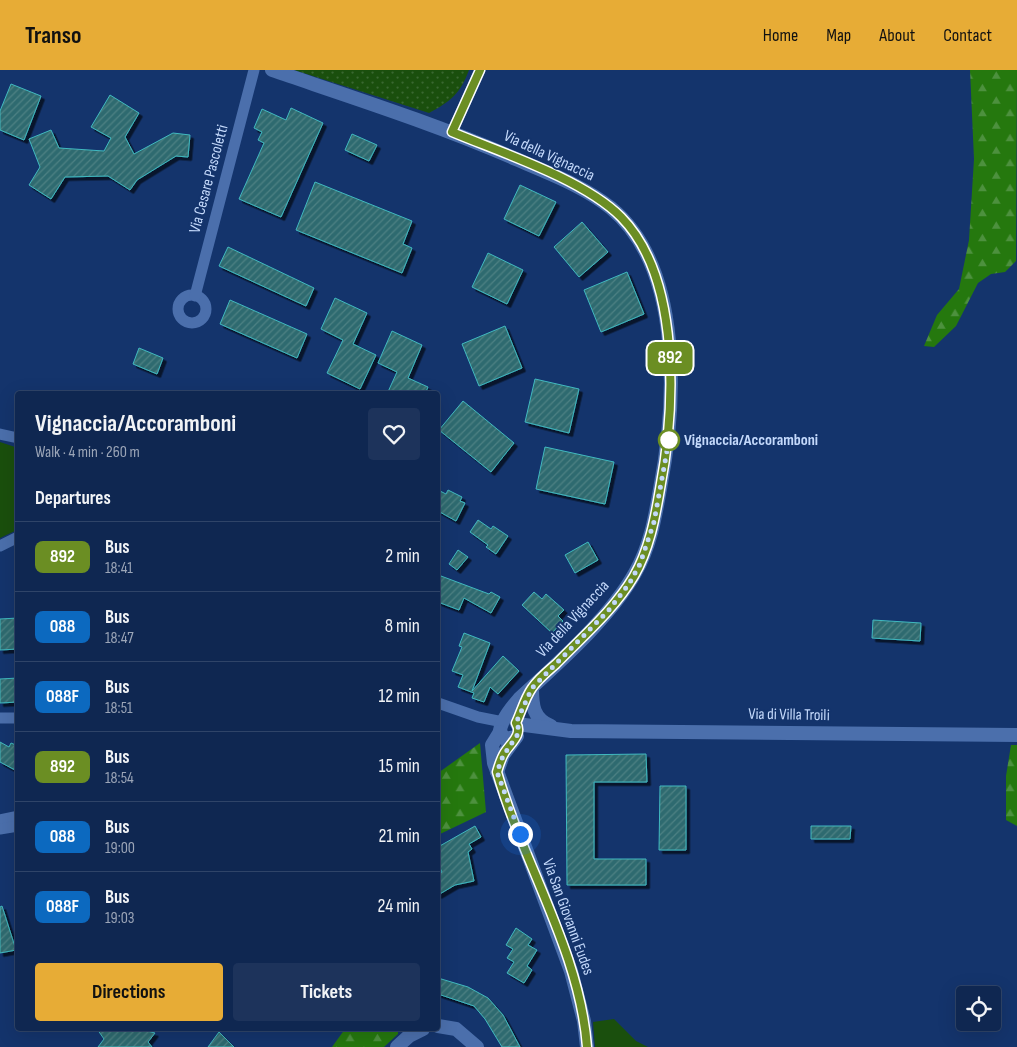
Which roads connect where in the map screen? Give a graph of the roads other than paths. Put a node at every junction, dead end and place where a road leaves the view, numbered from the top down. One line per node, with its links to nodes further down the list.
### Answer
1 (254, 70): 5 (street, Via Cesare Pascoletti)
2 (272, 70): 4 (street, Via della Vignaccia)
3 (480, 70): 4 (street)
4 (452, 132): 10 (street, Via della Vignaccia)
5 (195, 296)
6 (0, 434): 7 (street)
7 (15, 437)
8 (15, 538): 9 (street)
9 (0, 546)
10 (532, 688): 14 (street, Via della Vignaccia); 15 (street)
11 (440, 704): 14 (street)
12 (0, 718): 13 (street)
13 (15, 718)
14 (509, 728): 15 (street, Via di Villa Troili); 25 (street, Via San Giovanni Eudes)
15 (561, 730): 16 (street, Via di Villa Troili)
16 (1017, 735)
17 (15, 817): 18 (street)
18 (0, 820)
19 (15, 826): 20 (street)
20 (0, 829)
21 (440, 1026): 24 (street)
22 (419, 1031): 23 (street)
23 (397, 1047)
24 (476, 1047)
25 (587, 1047)

